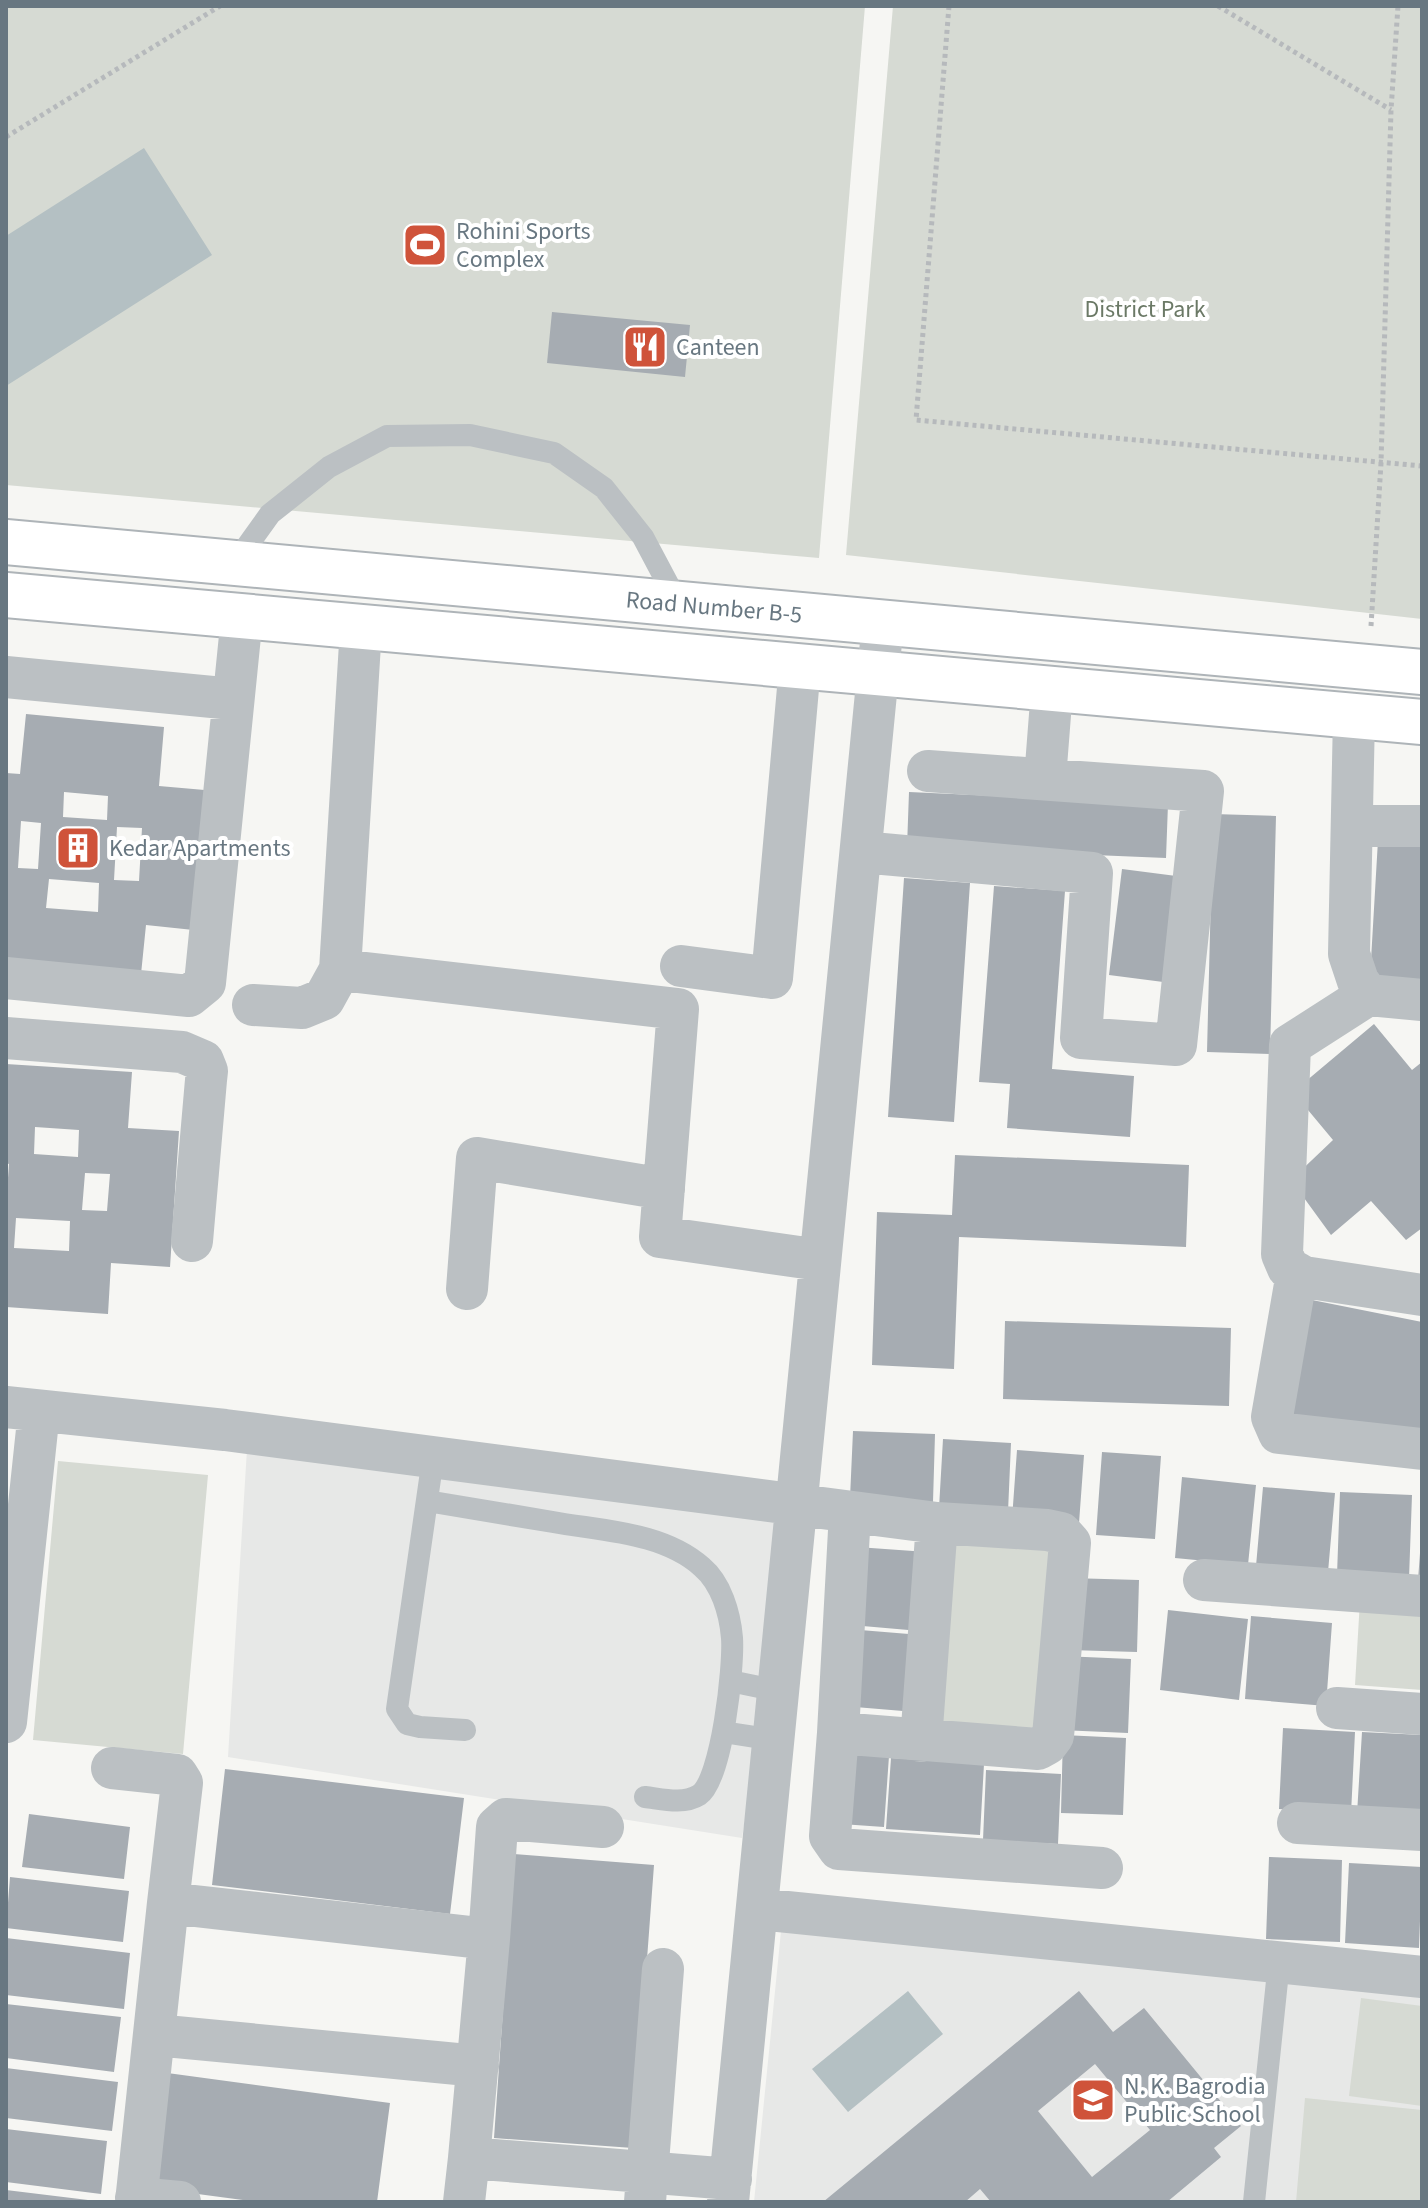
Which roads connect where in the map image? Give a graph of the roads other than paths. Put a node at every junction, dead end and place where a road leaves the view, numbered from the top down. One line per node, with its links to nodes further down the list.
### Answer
1 (6, 542): 2 (street, Road Number B-5)
2 (235, 563): 4 (street, Road Number B-5); 4 (lane)
3 (6, 595): 5 (street)
4 (678, 603): 6 (street, Road Number B-5)
5 (242, 616): 7 (street); 13 (street)
6 (883, 622): 9 (street, Road Number B-5); 10 (street)
7 (361, 627): 8 (street); 22 (street)
8 (800, 666): 10 (street); 21 (street)
9 (1422, 672)
10 (879, 673): 12 (street); 20 (street)
11 (6, 677): 13 (street)
12 (1052, 689): 14 (street); 17 (street)
13 (233, 699): 23 (street)
14 (1354, 716): 15 (street); 18 (street)
15 (1422, 722)
16 (928, 771): 17 (street)
17 (1045, 779): 20 (street)
18 (1352, 826): 19 (street); 24 (street)
19 (1422, 826)
20 (861, 852): 31 (street)
21 (681, 966): 27 (lane)
22 (340, 970): 26 (street); 27 (street)
23 (6, 978)
24 (1368, 995): 25 (street); 32 (street)
25 (1422, 1000)
26 (253, 1005)
27 (678, 1009): 29 (street)
28 (6, 1038): 30 (street)
29 (664, 1189): 31 (street); 33 (street)
30 (192, 1241)
31 (820, 1260): 39 (street)
32 (1297, 1273): 34 (street); 36 (street)
33 (467, 1289)
34 (1422, 1295)
35 (22, 1409): 37 (street); 48 (street)
36 (1422, 1449)
37 (433, 1458): 38 (lane); 39 (street)
38 (427, 1501): 44 (lane); 49 (lane)
39 (795, 1505): 40 (street); 45 (street)
40 (850, 1512): 41 (street); 51 (street)
41 (937, 1523): 53 (street); 53 (street)
42 (1204, 1580): 43 (street)
43 (1422, 1596)
44 (730, 1681): 45 (lane); 50 (lane)
45 (779, 1691): 52 (street)
46 (1337, 1708): 47 (street)
47 (1422, 1714)
48 (6, 1722)
49 (465, 1730)
50 (723, 1732): 52 (lane); 55 (lane)
51 (838, 1733): 53 (street); 59 (street)
52 (774, 1740): 61 (street)
53 (921, 1741)
54 (112, 1768): 60 (street)
55 (645, 1797)
56 (1298, 1823): 58 (street)
57 (603, 1827): 62 (street)
58 (1422, 1830)
59 (1102, 1868)
60 (168, 1903): 62 (street); 66 (street)
61 (758, 1909): 63 (street); 70 (street)
62 (489, 1939): 67 (street)
63 (1279, 1962): 65 (street); 74 (lane)
64 (663, 1969): 69 (street)
65 (1422, 1977)
66 (155, 2035): 67 (street); 71 (street)
67 (478, 2066): 68 (street)
68 (469, 2158): 69 (street); 73 (street)
69 (646, 2187): 70 (street)
70 (730, 2191)
71 (136, 2200): 72 (street)
72 (180, 2202)
73 (464, 2202)
74 (1254, 2202)

